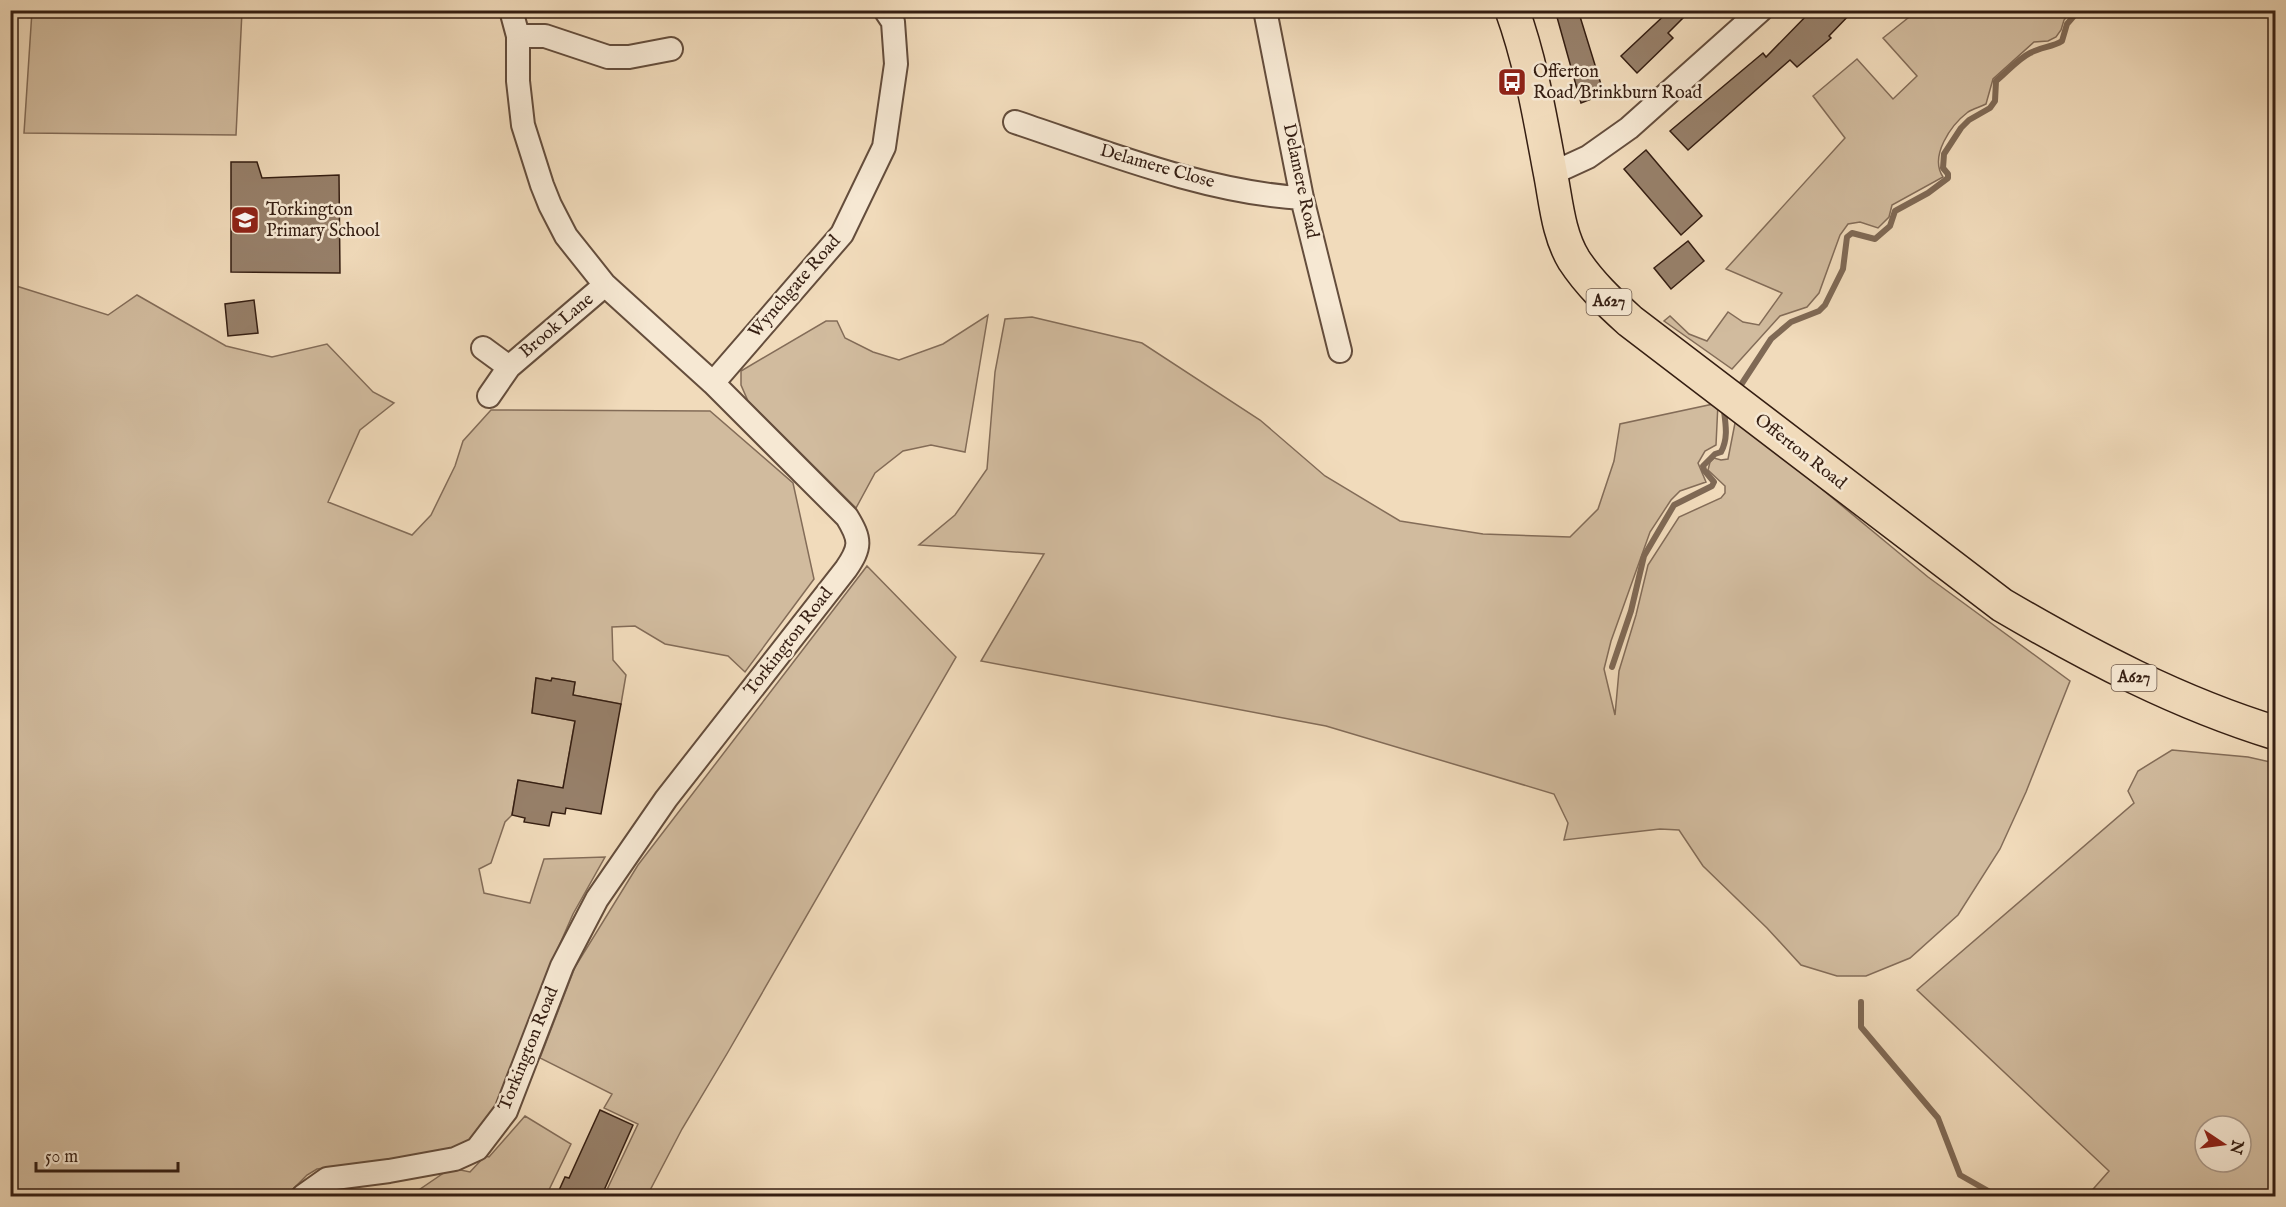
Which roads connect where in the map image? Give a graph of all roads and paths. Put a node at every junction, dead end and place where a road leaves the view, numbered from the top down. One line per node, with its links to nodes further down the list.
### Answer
1 (511, 10): 6 (street, Torkington Road)
2 (885, 10): 15 (street, Wynchgate Road)
3 (1265, 10): 10 (street, Delamere Road)
4 (1512, 10): 9 (main road, Offerton Road / A627)
5 (1761, 10): 9 (street)
6 (518, 36): 7 (street); 11 (street, Torkington Road)
7 (670, 49)
8 (1015, 122): 10 (street, Delamere Close)
9 (1551, 174): 17 (main road, Offerton Road / A627)
10 (1302, 198): 13 (street, Delamere Road)
11 (605, 285): 14 (street, Brook Lane); 15 (street, Torkington Road)
12 (483, 348): 14 (street, Brook Lane)
13 (1340, 351)
14 (509, 367): 16 (street, Brook Lane)
15 (712, 383): 18 (street, Torkington Road)
16 (489, 396)
17 (2276, 733)
18 (303, 1197)

